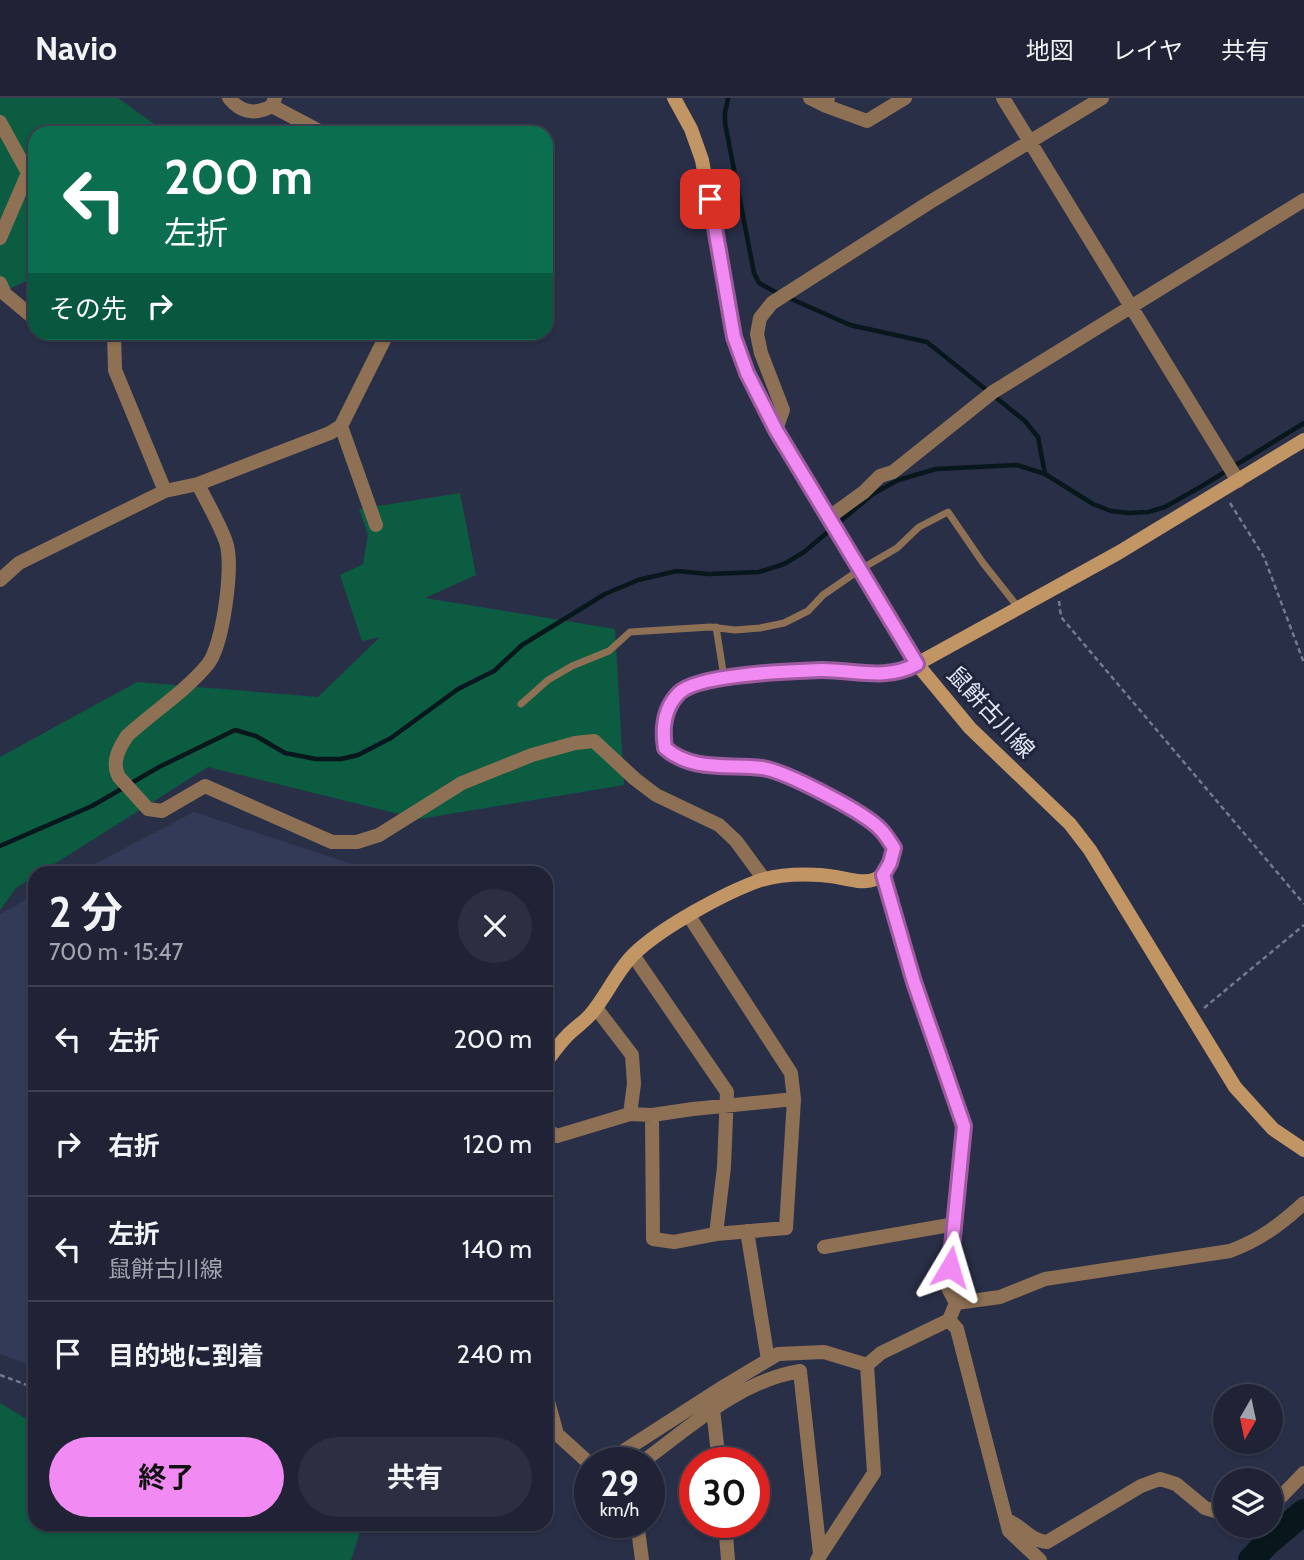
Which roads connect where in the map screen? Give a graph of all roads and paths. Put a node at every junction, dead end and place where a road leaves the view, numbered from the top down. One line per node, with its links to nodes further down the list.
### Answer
1 (229, 98): 7 (street)
2 (674, 98): 20 (street, 鼠餅古川線)
3 (810, 98): 8 (street)
4 (905, 98): 8 (street)
5 (1003, 98): 11 (street)
6 (1102, 98): 11 (street)
7 (273, 102): 10 (street)
8 (827, 102)
9 (0, 122): 13 (street)
10 (312, 126)
11 (1030, 142): 15 (street); 20 (street)
12 (1304, 200): 15 (street)
13 (0, 238)
14 (0, 283): 16 (street)
15 (1131, 306): 22 (street); 26 (street)
16 (28, 313)
17 (114, 340): 24 (street)
18 (384, 340): 19 (street)
19 (341, 426): 23 (street); 27 (street)
20 (776, 430): 26 (street, 鼠餅古川線)
21 (1304, 440): 22 (street)
22 (1233, 472): 25 (street)
23 (198, 484): 24 (street); 38 (street)
24 (164, 491): 29 (street)
25 (1223, 491): 30 (street); 33 (path)
26 (829, 518): 28 (street, 鼠餅古川線)
27 (376, 526)
28 (857, 572): 31 (lane); 32 (lane); 34 (street, 鼠餅古川線)
29 (0, 580)
30 (1058, 584): 31 (street); 39 (path)
31 (1018, 607): 34 (street)
32 (716, 627): 35 (lane); 36 (lane)
33 (1304, 663)
34 (917, 664): 35 (street); 44 (street, 鼠餅古川線)
35 (724, 677): 37 (street)
36 (521, 704)
37 (883, 875): 38 (street); 53 (street)
38 (764, 879): 40 (street)
39 (1304, 904)
40 (689, 916): 42 (street); 46 (street)
41 (1304, 925): 44 (path)
42 (633, 954): 43 (street); 47 (street)
43 (596, 1008): 45 (street); 48 (street)
44 (1192, 1018): 51 (street, 鼠餅古川線)
45 (553, 1053)
46 (794, 1100): 47 (street); 54 (street)
47 (727, 1107): 49 (street); 55 (street)
48 (630, 1114): 49 (street); 50 (street)
49 (652, 1115): 55 (street)
50 (553, 1134)
51 (1304, 1149)
52 (1304, 1203): 57 (street)
53 (955, 1224): 56 (street); 57 (street)
54 (747, 1231): 55 (street); 59 (street)
55 (716, 1234)
56 (824, 1247)
57 (956, 1303): 58 (street)
58 (949, 1320): 60 (street); 72 (street)
59 (768, 1360): 60 (street); 65 (street)
60 (867, 1365): 75 (street)
61 (0, 1375): 62 (path)
62 (28, 1385)
63 (713, 1409): 67 (street)
64 (553, 1419): 68 (street)
65 (630, 1447)
66 (662, 1447): 75 (street)
67 (717, 1447)
68 (574, 1449)
69 (1304, 1473): 70 (street)
70 (1283, 1495)
71 (1213, 1510): 72 (street)
72 (1006, 1520): 78 (street)
73 (640, 1538): 76 (street)
74 (726, 1538): 77 (street)
75 (819, 1557)
76 (642, 1560)
77 (728, 1560)
78 (1040, 1560)

